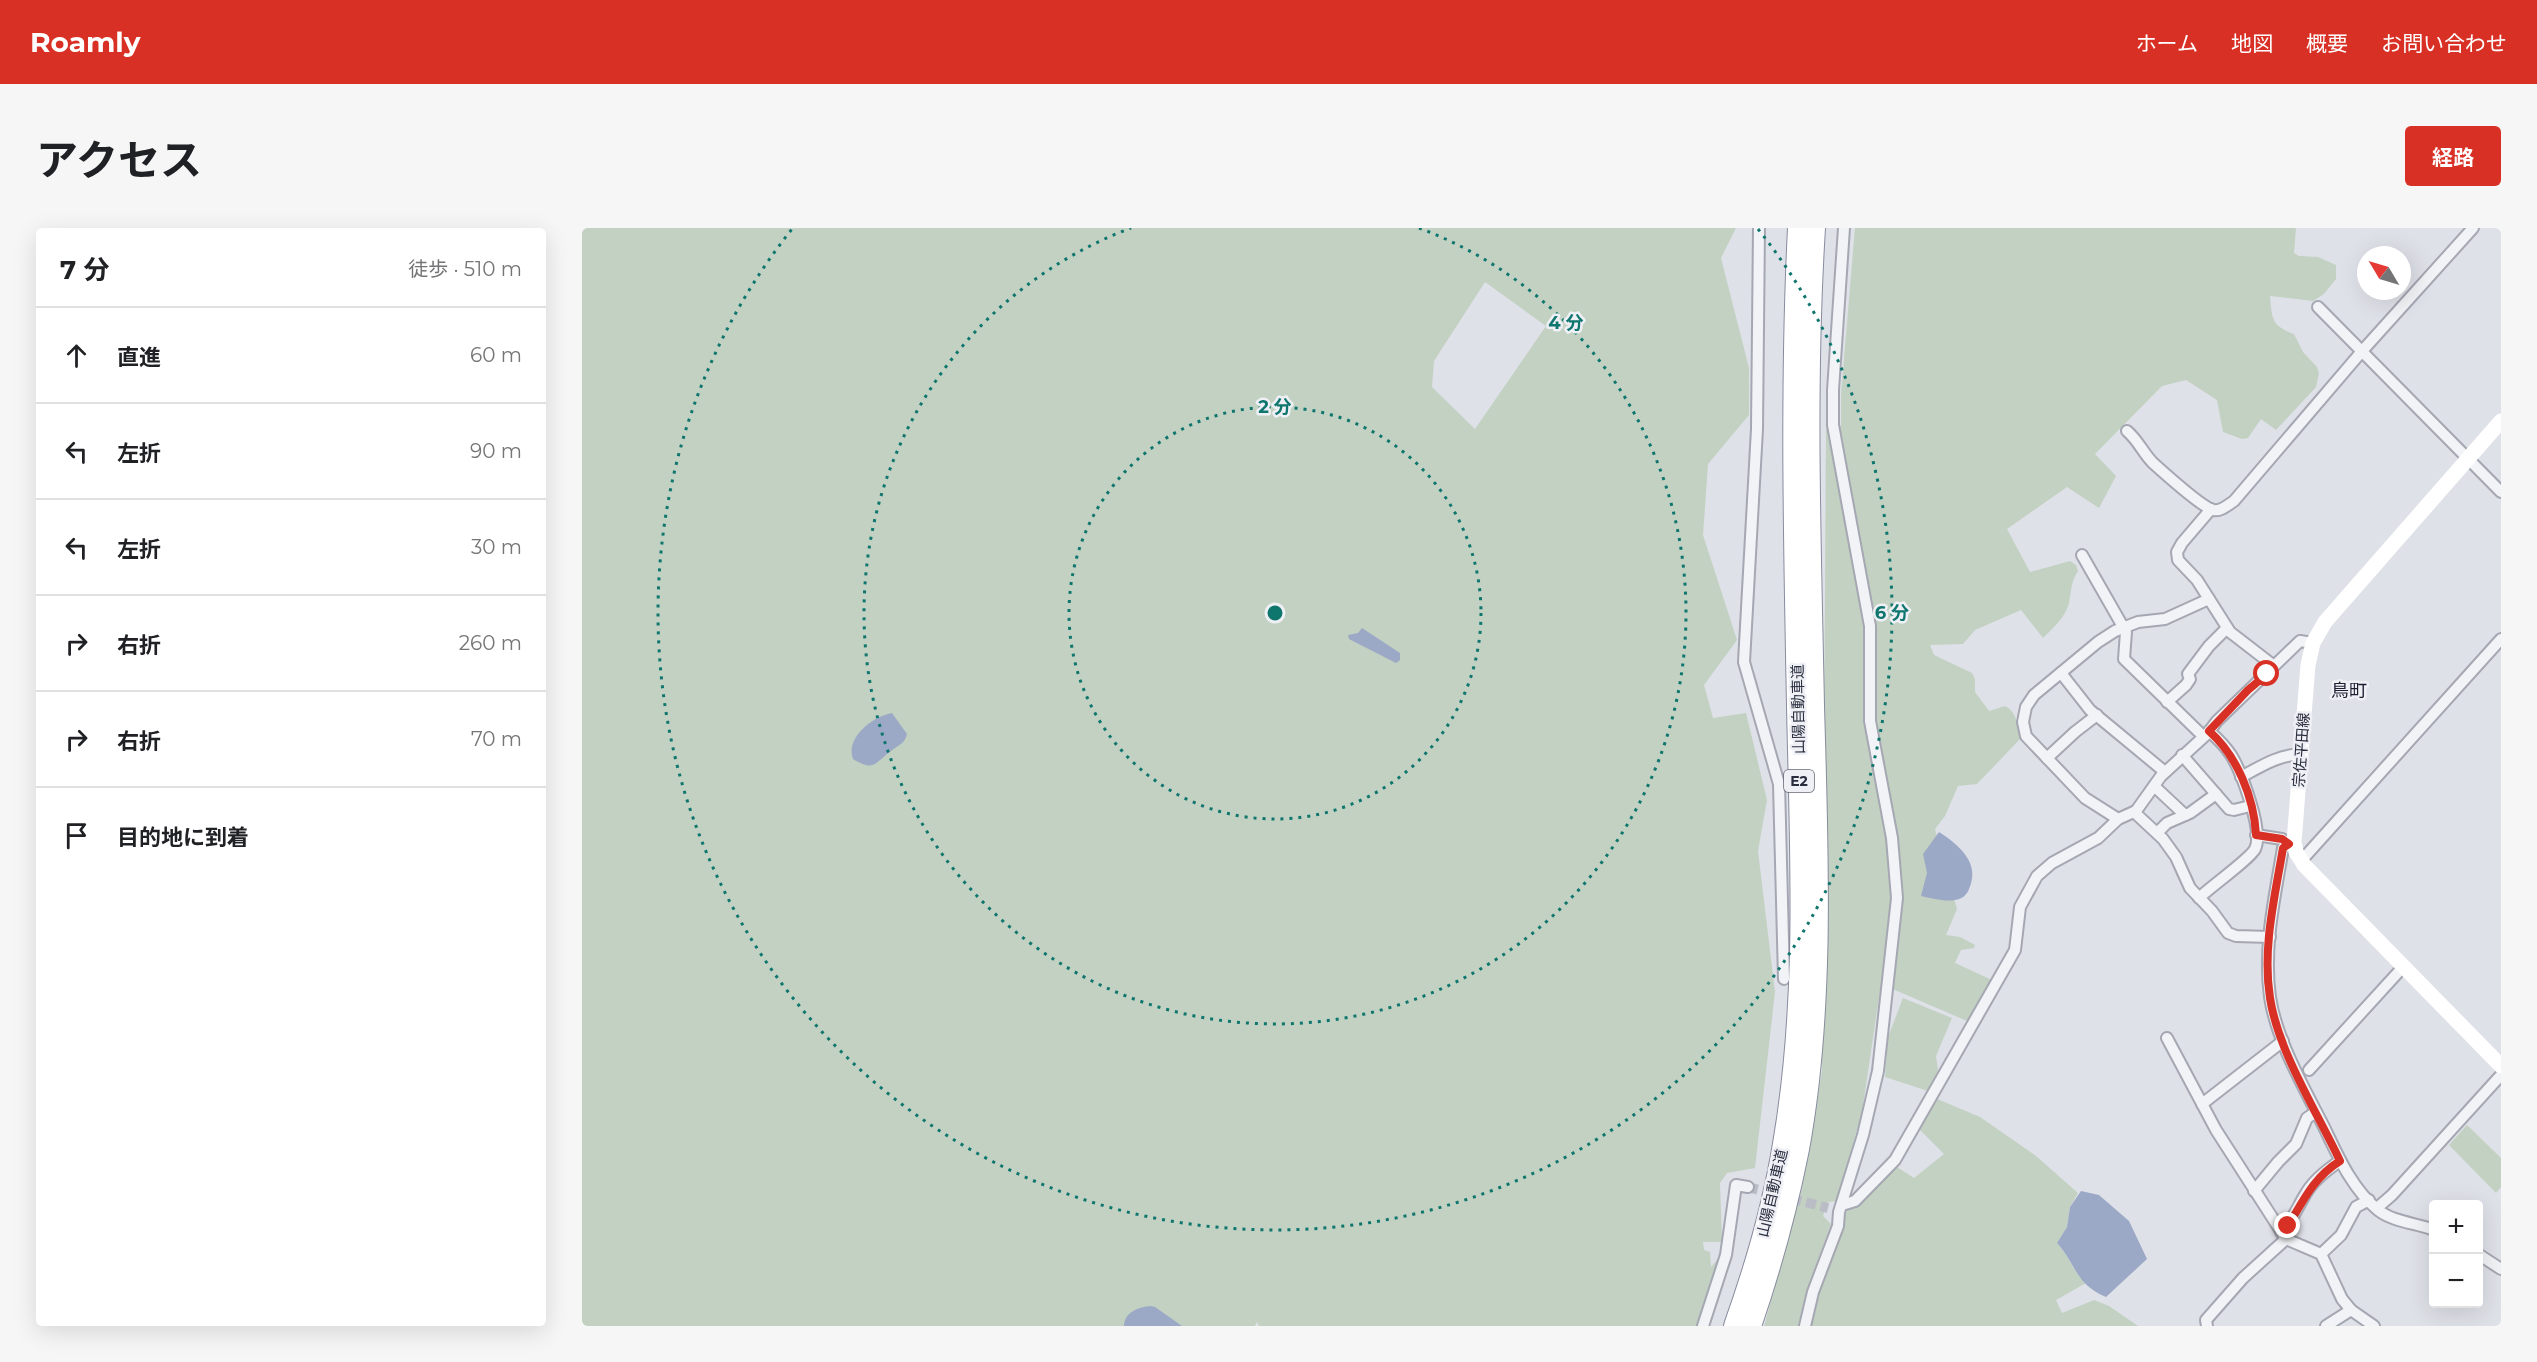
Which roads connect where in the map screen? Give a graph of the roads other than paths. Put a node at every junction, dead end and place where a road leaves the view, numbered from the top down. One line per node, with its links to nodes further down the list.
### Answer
1 (1759, 228): 46 (street)
2 (1788, 228): 12 (highway)
3 (1798, 228): 12 (highway, 山陽自動車道 / E2)
4 (1815, 228): 9 (highway, 山陽自動車道 / E2)
5 (1829, 228): 9 (highway)
6 (1844, 228): 59 (street)
7 (2473, 228): 10 (street)
8 (2318, 307): 10 (street)
9 (1811, 341): 68 (highway, 山陽自動車道 / E2)
10 (2363, 350): 14 (street); 16 (street)
11 (2501, 422): 14 (main road, 宗佐平田線)
12 (1795, 424): 67 (highway, 山陽自動車道 / E2)
13 (2127, 430): 16 (street)
14 (2469, 458): 15 (street); 22 (main road, 宗佐平田線)
15 (2501, 492)
16 (2211, 509): 18 (street)
17 (2082, 555): 19 (street)
18 (2209, 599): 19 (street); 20 (street)
19 (2124, 628): 24 (street); 25 (street)
20 (2227, 628): 23 (street); 25 (street)
21 (2501, 639): 42 (street)
22 (2313, 643): 23 (street); 29 (main road, 宗佐平田線)
23 (2274, 666): 27 (street)
24 (2061, 673): 26 (street); 30 (street)
25 (2168, 702): 27 (street)
26 (2097, 715): 30 (street); 31 (street)
27 (2206, 734): 28 (street); 32 (street)
28 (2182, 755): 31 (street); 34 (street)
29 (2301, 755): 32 (street); 41 (main road, 宗佐平田線)
30 (2047, 758): 38 (street)
31 (2166, 772): 33 (street)
32 (2241, 777): 35 (street)
33 (2154, 786): 36 (street); 37 (street)
34 (2216, 794): 35 (street); 37 (street)
35 (2250, 806): 40 (street)
36 (2134, 812): 38 (street); 39 (street)
37 (2185, 815): 39 (street)
38 (2118, 819): 59 (street)
39 (2157, 833): 43 (street)
40 (2256, 835): 41 (street); 43 (street)
41 (2292, 843): 42 (main road, 宗佐平田線); 44 (street)
42 (2301, 861): 45 (main road, 宗佐平田線)
43 (2199, 898): 44 (street)
44 (2270, 937): 48 (street)
45 (2403, 967): 49 (main road, 宗佐平田線); 50 (street)
46 (1784, 979)
47 (2167, 1038): 52 (street)
48 (2283, 1041): 52 (street); 53 (street)
49 (2501, 1066)
50 (2309, 1070)
51 (2501, 1075): 57 (street)
52 (2202, 1104): 56 (street)
53 (2316, 1112): 54 (street); 56 (street)
54 (2340, 1161): 57 (street); 61 (street)
55 (1748, 1187): 66 (street)
56 (2254, 1191): 61 (street)
57 (2373, 1204): 60 (street); 62 (street)
58 (1828, 1208): 59 (street)
59 (1840, 1208): 69 (street)
60 (2429, 1229)
61 (2284, 1236): 62 (street); 70 (street)
62 (2321, 1254): 65 (street)
63 (2483, 1257): 64 (street)
64 (2501, 1269)
65 (2351, 1310): 71 (street); 72 (street)
66 (1703, 1326)
67 (1734, 1326)
68 (1751, 1326)
69 (1805, 1326)
70 (2207, 1326)
71 (2326, 1326)
72 (2374, 1326)

